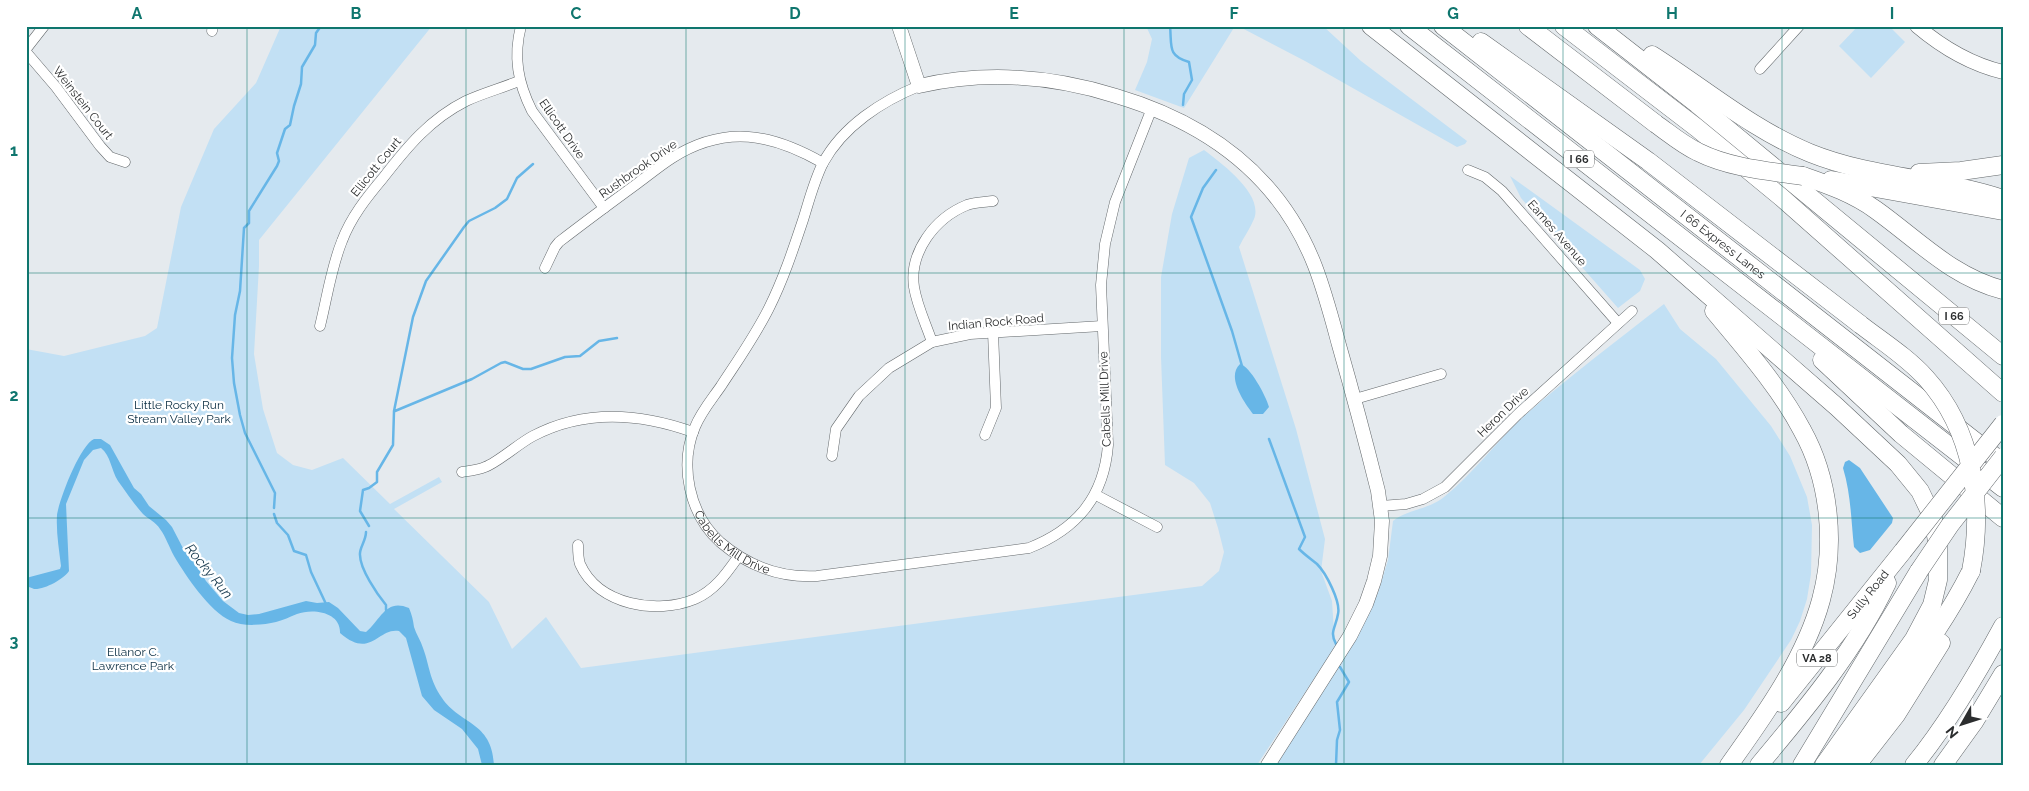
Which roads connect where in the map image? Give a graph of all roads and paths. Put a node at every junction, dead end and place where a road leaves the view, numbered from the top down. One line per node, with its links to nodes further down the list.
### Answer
1 (44, 26): 15 (street)
2 (521, 26): 18 (street, Ellicott Drive)
3 (899, 26): 19 (street)
4 (1371, 26): 31 (highway)
5 (1409, 26): 35 (highway, I 66)
6 (1428, 26): 34 (highway)
7 (1443, 26): 34 (highway, I 66 Express Lanes)
8 (1458, 26): 61 (highway, bridge)
9 (1528, 26): 26 (highway, bridge)
10 (1564, 26): 44 (highway)
11 (1598, 26): 42 (highway, I 66)
12 (1606, 26): 25 (highway)
13 (1799, 26): 16 (street)
14 (1917, 26): 17 (street)
15 (26, 51): 21 (street, Weinstein Court)
16 (1760, 69)
17 (2003, 72)
18 (519, 82): 29 (street, Ellicott Drive); 38 (street, Ellicott Court)
19 (919, 86): 20 (street, Cabells Mill Drive); 22 (street, Cabells Mill Drive)
20 (1152, 108): 39 (street, Cabells Mill Drive); 45 (street, Cabells Mill Drive)
21 (125, 162)
22 (823, 163): 29 (street, Rushbrook Drive); 47 (street, Cabells Mill Drive)
23 (2003, 165): 25 (highway)
24 (1468, 170): 37 (street, Eames Avenue)
25 (1869, 170): 27 (highway)
26 (1844, 186): 30 (highway); 33 (highway)
27 (2003, 199)
28 (993, 201): 41 (street)
29 (604, 208): 32 (street, Rushbrook Drive)
30 (2003, 211)
31 (1643, 240): 66 (highway); 70 (highway)
32 (546, 268)
33 (2003, 290)
34 (1784, 292): 51 (highway, I 66 Express Lanes)
35 (1757, 297): 53 (highway, I 66); 56 (highway)
36 (1632, 311): 37 (street, Heron Drive)
37 (1618, 323): 55 (street, Heron Drive)
38 (320, 326)
39 (1102, 326): 40 (street, Indian Rock Road); 54 (street, Cabells Mill Drive)
40 (993, 332): 41 (street, Indian Rock Road); 48 (street)
41 (932, 342): 49 (street, Indian Rock Road)
42 (2003, 356)
43 (1441, 374): 45 (street)
44 (2003, 393)
45 (1354, 399): 55 (street, Cabells Mill Drive)
46 (2003, 424): 59 (highway, Sully Road / VA 28, bridge)
47 (693, 432): 52 (street); 60 (street, Cabells Mill Drive)
48 (985, 434)
49 (832, 456)
50 (2003, 457): 63 (highway, bridge)
51 (2003, 463)
52 (462, 472)
53 (2003, 488)
54 (1096, 495): 57 (street); 60 (street, Cabells Mill Drive)
55 (1381, 506): 65 (street, Cabells Mill Drive)
56 (2003, 518)
57 (1158, 527)
58 (578, 545): 60 (street)
59 (1903, 551): 66 (highway, Sully Road / VA 28); 67 (highway)
60 (738, 557)
61 (1971, 571): 71 (highway); 72 (highway)
62 (2003, 626): 73 (highway)
63 (1880, 633): 68 (highway); 69 (highway)
64 (2003, 674): 74 (highway)
65 (1268, 765)
66 (1730, 765)
67 (1759, 765)
68 (1766, 765)
69 (1802, 765)
70 (1824, 765)
71 (1837, 765)
72 (1857, 765)
73 (1914, 765)
74 (1943, 765)

